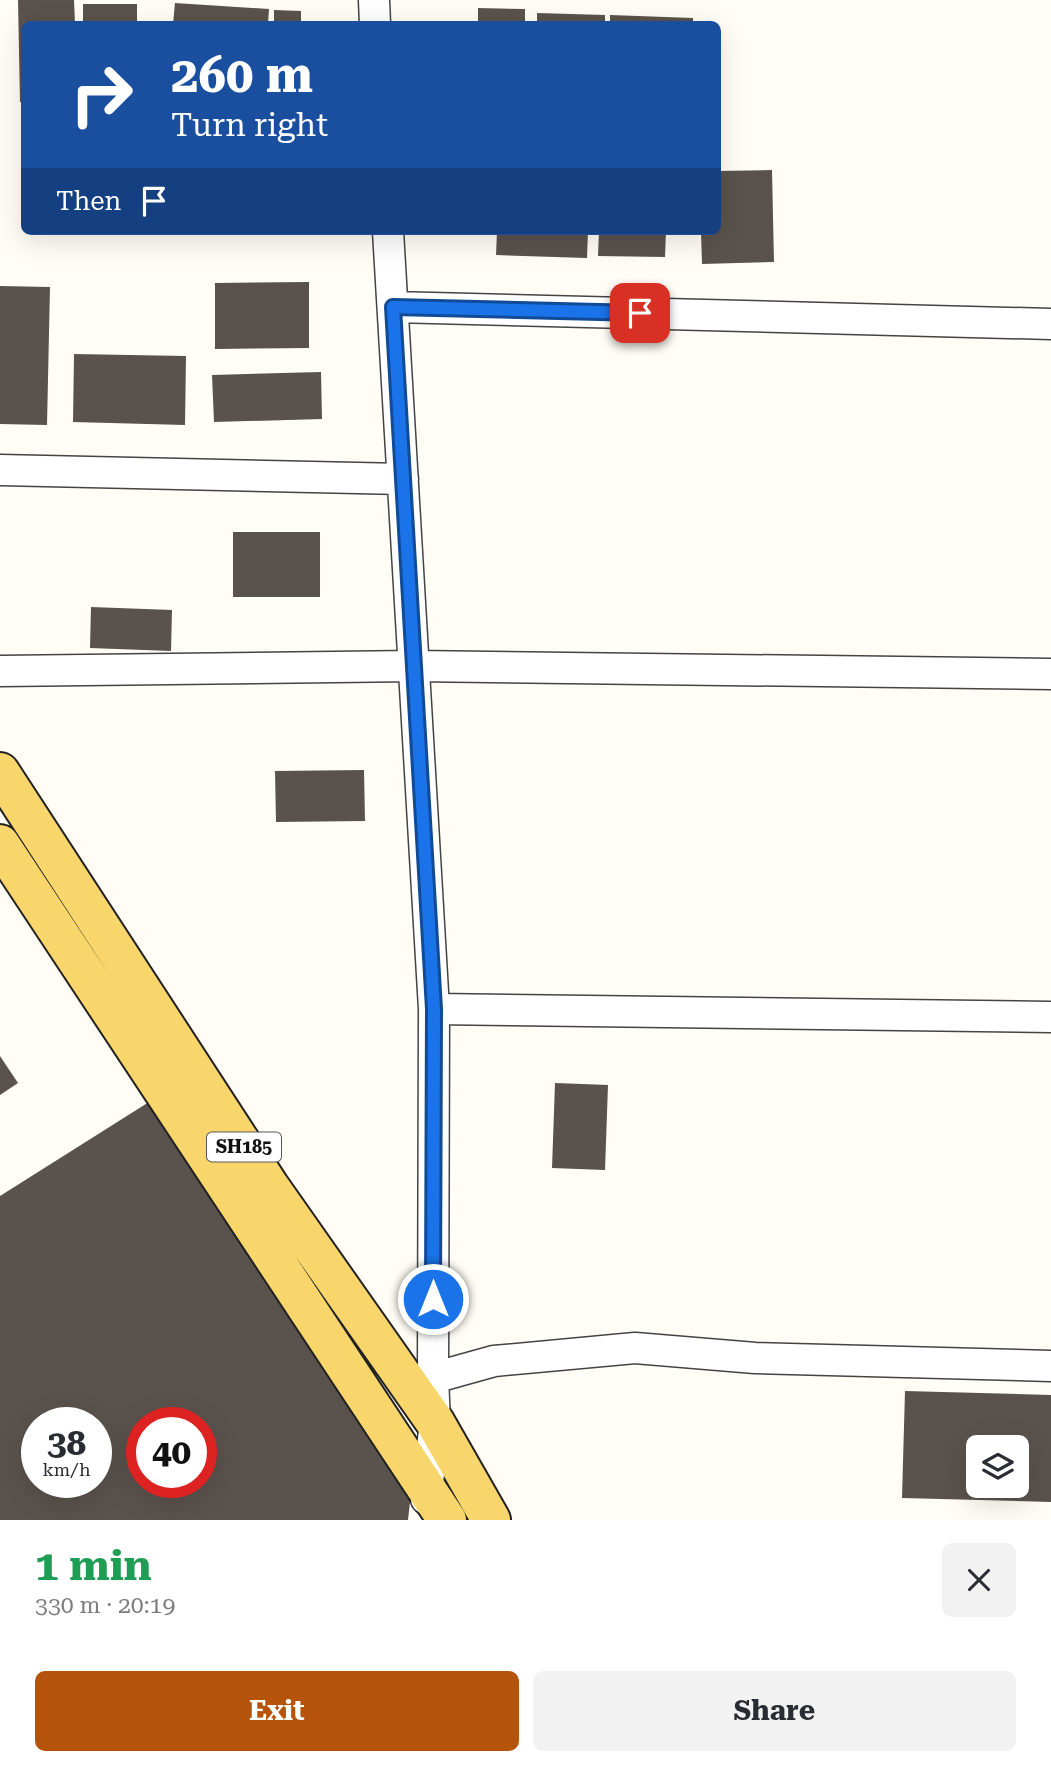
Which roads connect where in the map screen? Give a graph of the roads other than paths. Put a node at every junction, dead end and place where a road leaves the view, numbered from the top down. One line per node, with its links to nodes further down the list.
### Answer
1 (374, 0): 2 (street)
2 (375, 21)
3 (388, 235): 4 (street)
4 (393, 307): 5 (street); 7 (street)
5 (1051, 324)
6 (0, 470): 7 (street)
7 (403, 479): 8 (street)
8 (414, 666): 9 (street); 10 (street); 13 (street)
9 (0, 671)
10 (1051, 674)
11 (0, 772): 17 (main road, SH185)
12 (0, 844): 18 (main road)
13 (434, 1009): 14 (street); 16 (street)
14 (1051, 1017)
15 (1051, 1366): 16 (street)
16 (433, 1378): 17 (street)
17 (435, 1422): 18 (street); 19 (main road, SH185)
18 (433, 1510)
19 (491, 1520)

